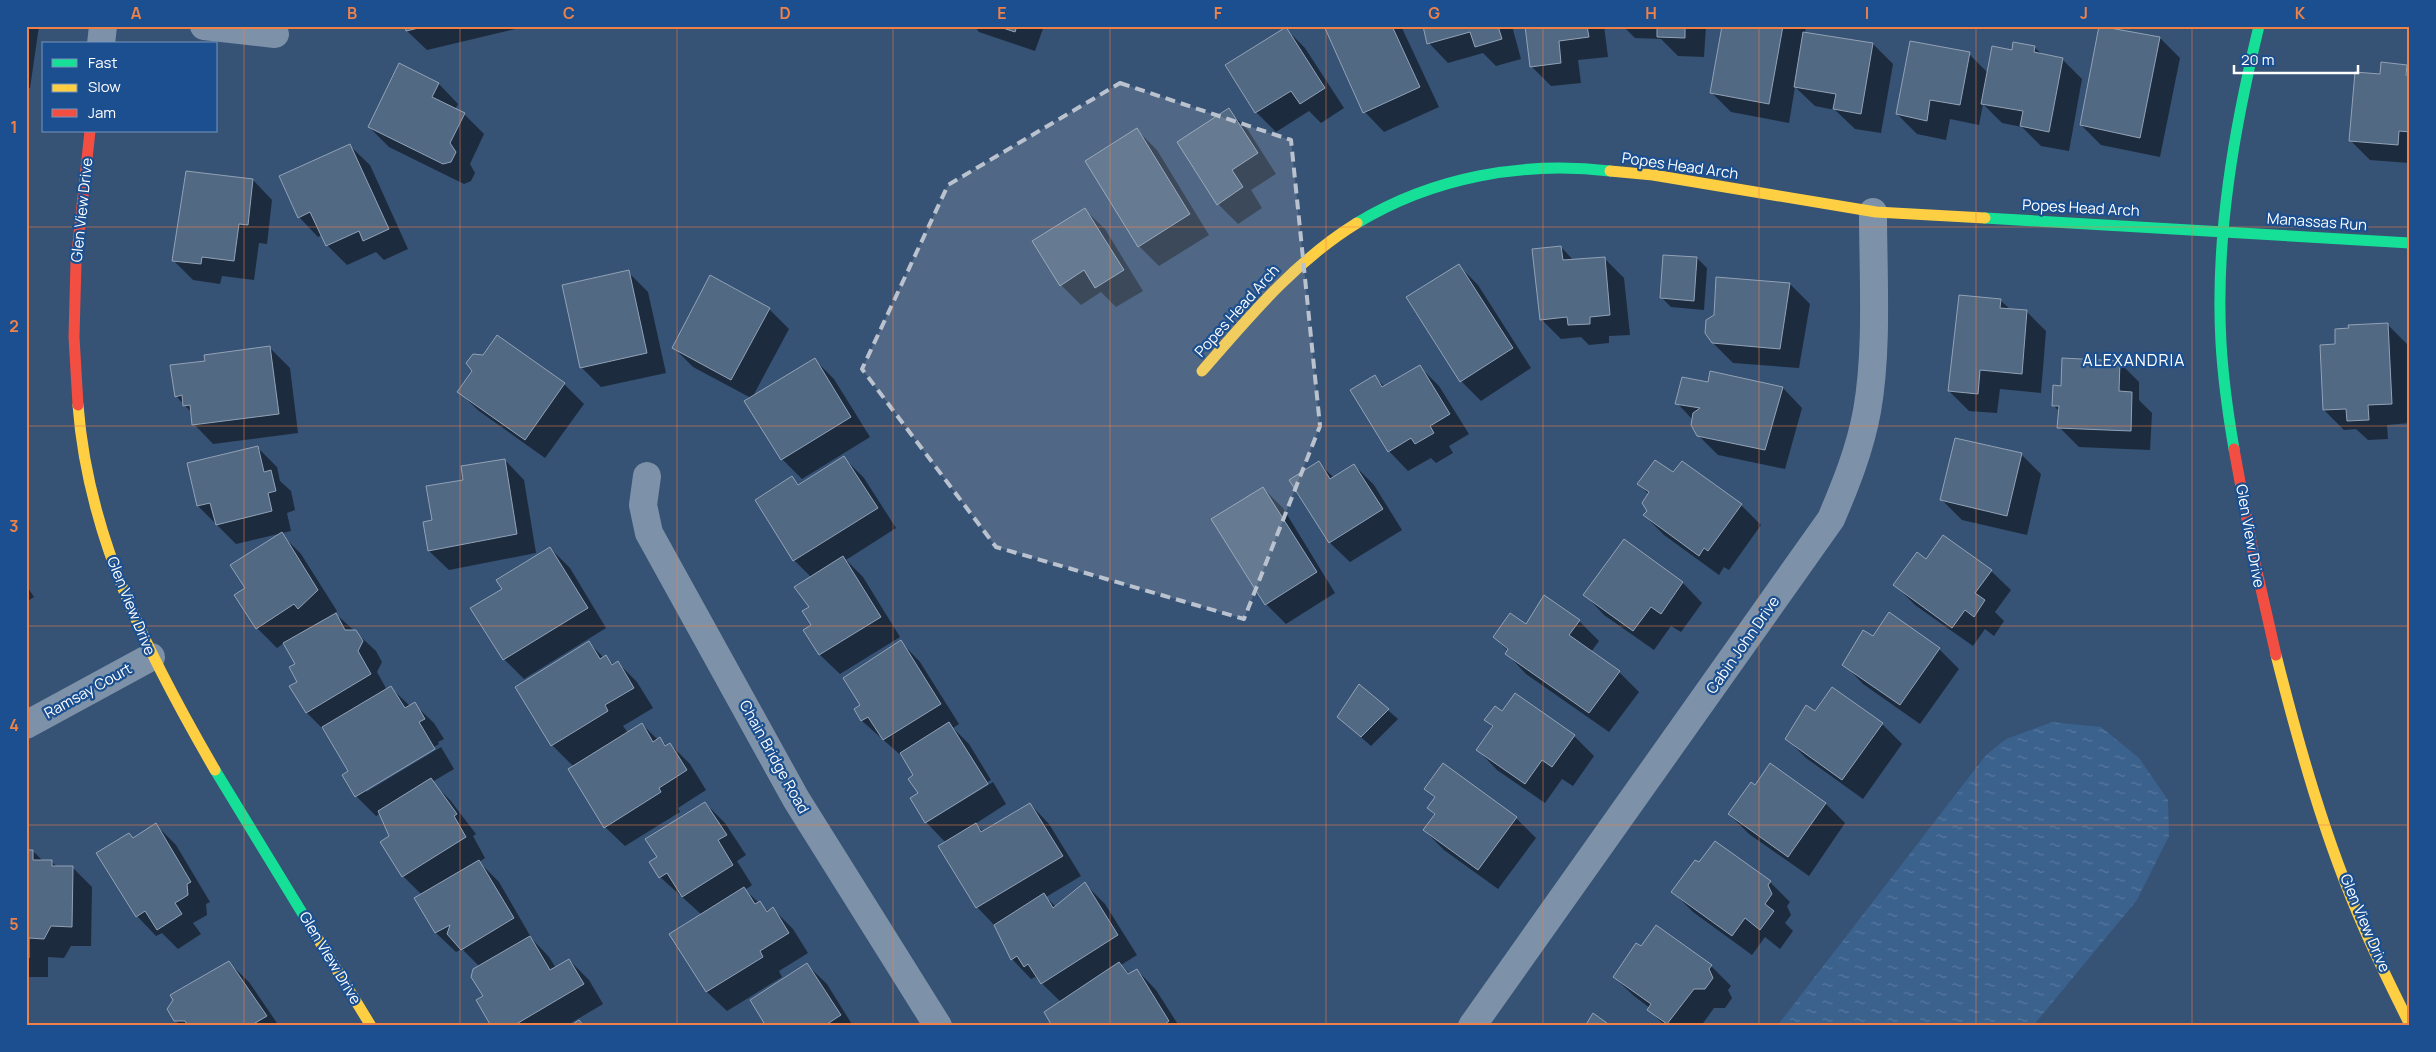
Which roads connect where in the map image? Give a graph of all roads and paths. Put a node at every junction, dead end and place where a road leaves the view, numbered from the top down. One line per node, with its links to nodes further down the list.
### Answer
1 (104, 26): 5 (street)
2 (204, 26): 4 (street)
3 (2259, 26): 8 (street, Glen View Drive)
4 (275, 34)
5 (101, 42)
6 (90, 132): 12 (street, Glen View Drive)
7 (1873, 212): 8 (street, Popes Head Arch); 10 (street, Popes Head Arch); 17 (street, Cabin John Drive)
8 (2223, 231): 9 (street, Manassas Run); 14 (street, Glen View Drive)
9 (2410, 243)
10 (1202, 371)
11 (647, 476): 16 (street, Chain Bridge Road)
12 (151, 657): 13 (street, Ramsay Court); 15 (street, Glen View Drive)
13 (26, 726)
14 (2410, 1025)
15 (370, 1026)
16 (938, 1026)
17 (1472, 1026)

